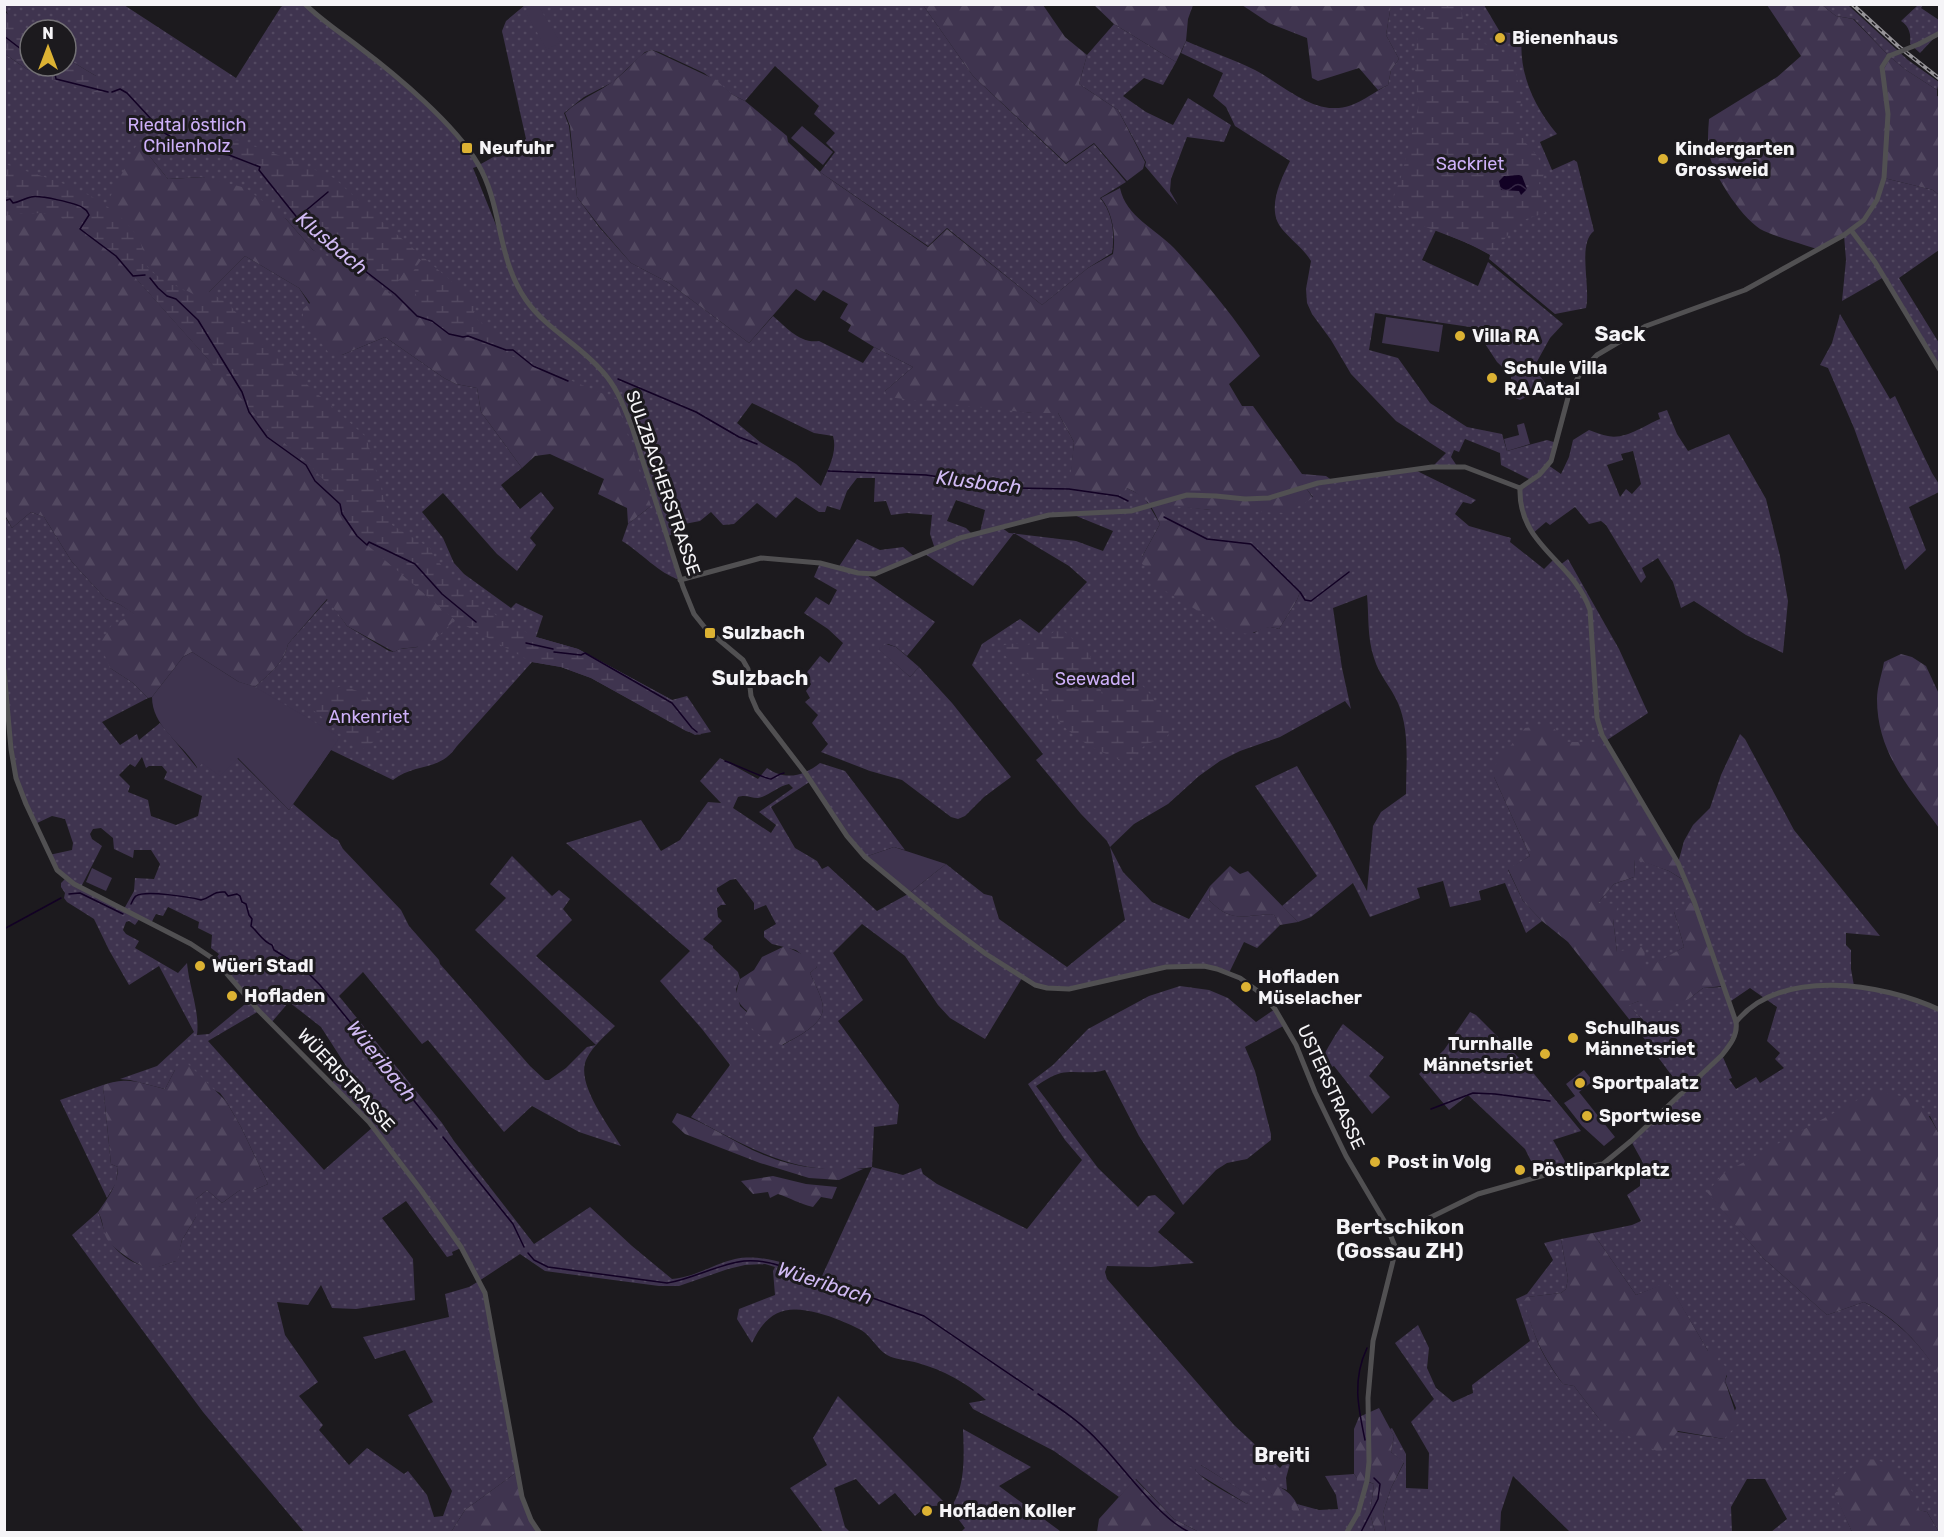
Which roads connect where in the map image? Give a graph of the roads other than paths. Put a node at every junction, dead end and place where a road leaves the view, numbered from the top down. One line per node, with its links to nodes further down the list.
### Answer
1 (305, 4): 6 (street, SULZBACHERSTRASSE)
2 (1940, 33): 3 (street, bridge)
3 (1851, 230): 4 (street); 5 (street)
4 (1940, 370)
5 (1520, 488): 6 (street); 10 (street)
6 (680, 580): 8 (street, SULZBACHERSTRASSE)
7 (4, 670): 12 (street, WÜERISTRASSE)
8 (861, 853): 11 (street, USTERSTRASSE)
9 (1940, 1010): 10 (street)
10 (1736, 1022): 11 (street)
11 (1391, 1233): 13 (street, USTERSTRASSE)
12 (539, 1533)
13 (1347, 1533)

